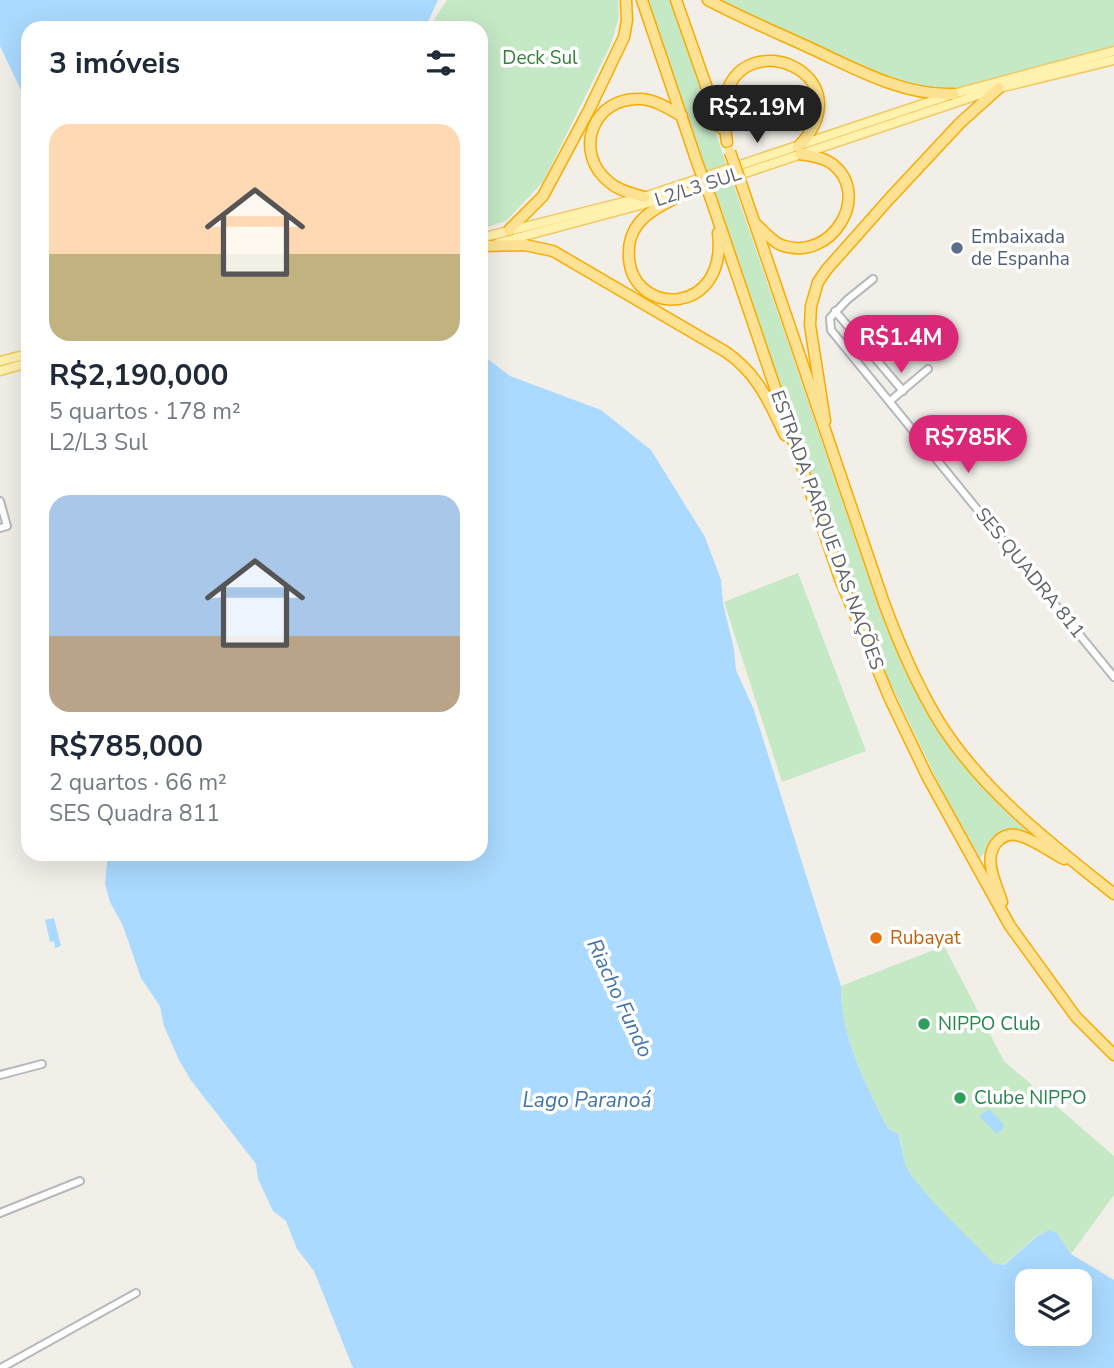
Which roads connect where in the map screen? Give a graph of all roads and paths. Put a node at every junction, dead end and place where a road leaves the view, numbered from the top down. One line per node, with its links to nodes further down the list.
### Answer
1 (626, 0): 16 (highway)
2 (642, 0): 9 (highway, ESTRADA PARQUE DAS NAÇÕES)
3 (676, 0): 10 (highway, ESTRADA PARQUE DAS NAÇÕES)
4 (708, 0): 8 (highway)
5 (1114, 51): 8 (main road, L2/L3 SUL)
6 (1114, 60): 7 (main road, L2/L3 SUL)
7 (999, 88): 11 (main road, L2/L3 SUL); 29 (highway)
8 (953, 94): 11 (main road, L2/L3 SUL)
9 (682, 116): 13 (highway); 14 (highway, ESTRADA PARQUE DAS NAÇÕES, bridge)
10 (728, 147): 11 (highway); 15 (highway, ESTRADA PARQUE DAS NAÇÕES, bridge)
11 (799, 150): 12 (main road, L2/L3 SUL); 13 (main road, L2/L3 SUL); 15 (highway)
12 (685, 194): 14 (highway); 18 (main road, L2/L3 SUL)
13 (644, 197): 16 (main road, L2/L3 SUL)
14 (712, 202): 30 (highway, ESTRADA PARQUE DAS NAÇÕES)
15 (753, 222): 29 (highway, ESTRADA PARQUE DAS NAÇÕES)
16 (509, 230): 17 (main road, L2/L3 SUL)
17 (488, 241)
18 (488, 243)
19 (488, 244): 30 (highway)
20 (873, 279): 21 (street)
21 (835, 311): 27 (street); 28 (street, SES QUADRA 811)
22 (21, 356): 23 (main road)
23 (0, 361)
24 (21, 365): 26 (main road)
25 (928, 369): 27 (street)
26 (0, 371)
27 (903, 391): 28 (street)
28 (890, 401): 33 (street, SES QUADRA 811)
29 (827, 439): 34 (highway, ESTRADA PARQUE DAS NAÇÕES)
30 (803, 470): 36 (highway, ESTRADA PARQUE DAS NAÇÕES)
31 (0, 501): 32 (street)
32 (3, 527)
33 (1114, 677)
34 (1083, 869): 35 (highway, ESTRADA PARQUE DAS NAÇÕES); 36 (highway)
35 (1114, 894)
36 (1010, 926): 37 (highway, ESTRADA PARQUE DAS NAÇÕES)
37 (1114, 1055)
38 (42, 1064): 39 (street)
39 (0, 1075)
40 (80, 1181): 41 (street)
41 (0, 1213)
42 (136, 1293): 43 (street)
43 (1, 1368)

